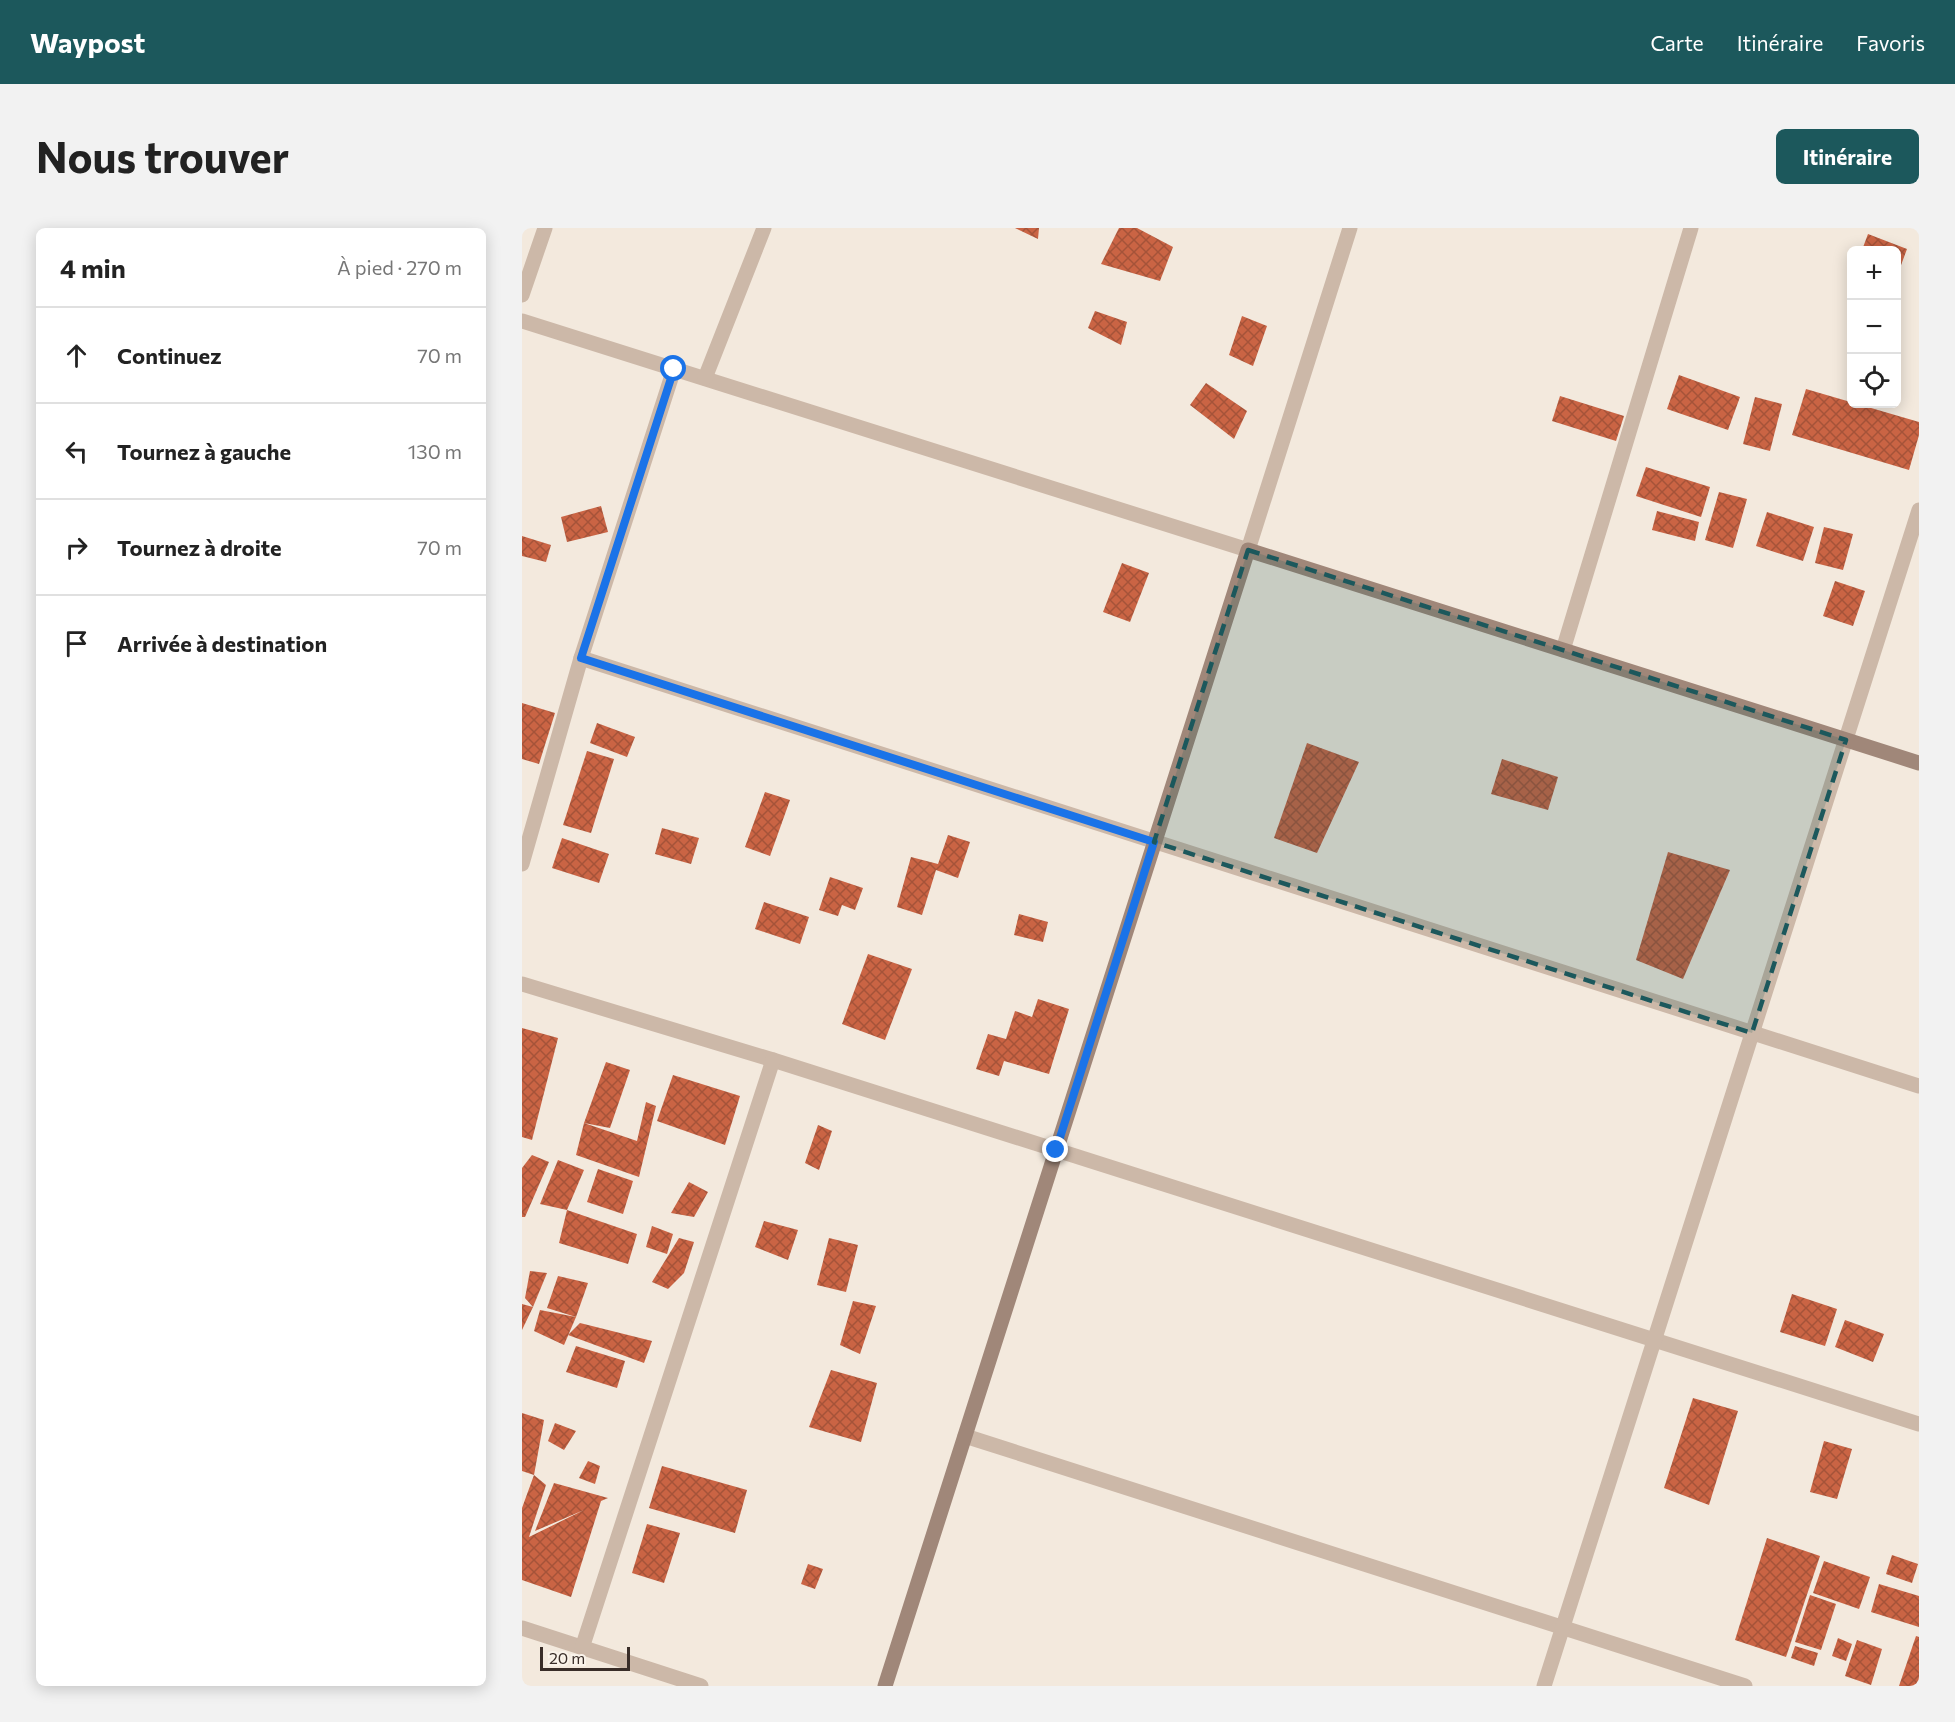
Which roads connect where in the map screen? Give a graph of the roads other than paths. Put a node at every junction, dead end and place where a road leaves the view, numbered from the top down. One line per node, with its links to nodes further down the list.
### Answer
1 (544, 228): 5 (street)
2 (764, 228): 8 (street)
3 (1350, 228): 10 (street)
4 (1691, 228): 11 (street)
5 (522, 295)
6 (522, 321): 7 (street)
7 (674, 369): 8 (street); 12 (street)
8 (705, 378): 10 (street)
9 (1919, 510): 13 (street)
10 (1248, 550): 11 (street); 15 (street)
11 (1563, 650): 13 (street)
12 (581, 658): 15 (street); 16 (street)
13 (1846, 740): 14 (street); 18 (street)
14 (1919, 763)
15 (1154, 842): 18 (street); 21 (street)
16 (522, 864)
17 (522, 984): 19 (street)
18 (1752, 1033): 20 (street); 22 (street)
19 (773, 1060): 21 (street); 27 (street)
20 (1919, 1086)
21 (1056, 1150): 22 (street); 24 (street)
22 (1654, 1340): 23 (street); 26 (street)
23 (1919, 1424)
24 (965, 1436): 26 (street); 29 (street)
25 (522, 1628): 27 (street)
26 (1563, 1628): 30 (street); 31 (street)
27 (582, 1648): 28 (street)
28 (701, 1686)
29 (885, 1686)
30 (1544, 1686)
31 (1745, 1686)

